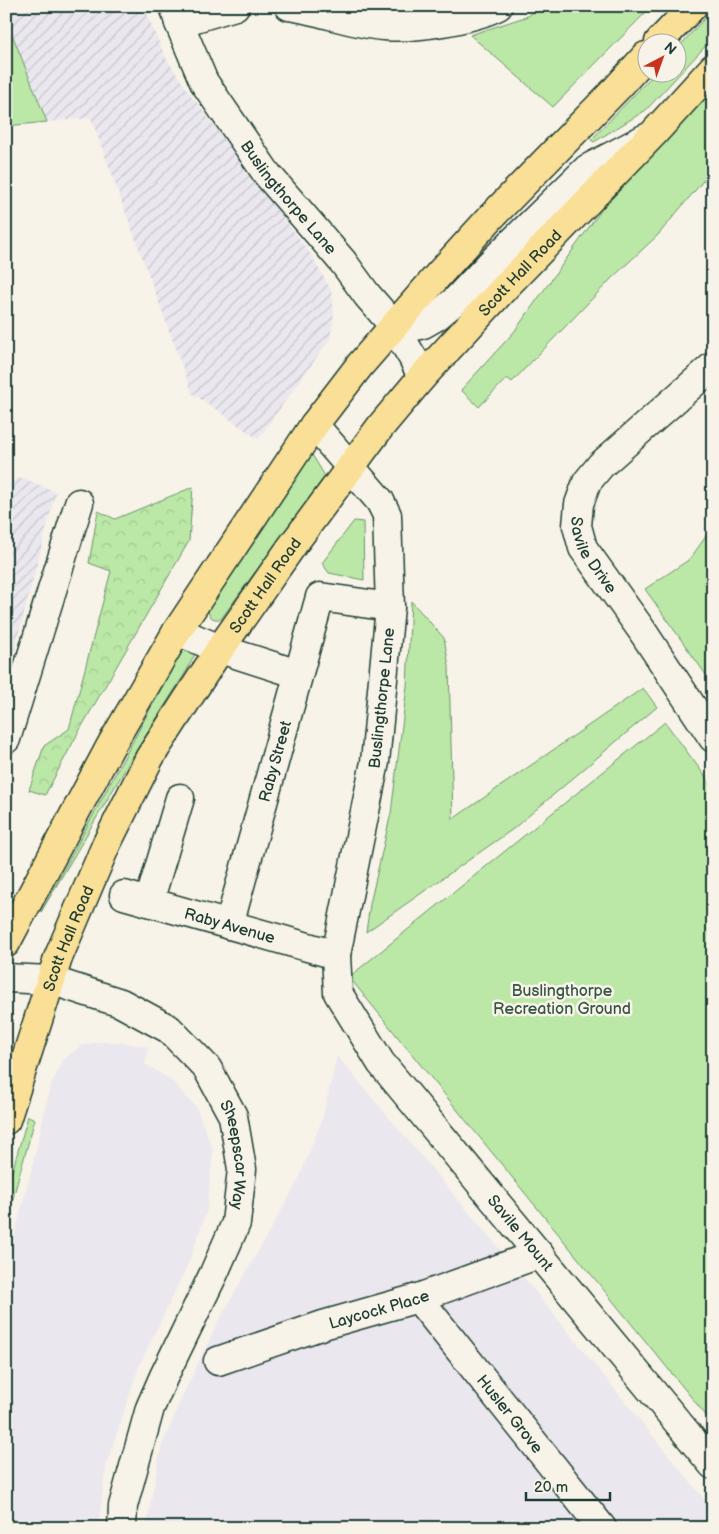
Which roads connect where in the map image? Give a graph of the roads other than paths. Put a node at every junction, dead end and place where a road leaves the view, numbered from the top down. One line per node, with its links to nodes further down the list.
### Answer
1 (235, 6): 5 (street)
2 (290, 6): 3 (street)
3 (498, 6)
4 (693, 6): 6 (highway)
5 (176, 15): 10 (street, Buslingthorpe Lane)
6 (668, 32)
7 (636, 67): 10 (highway)
8 (713, 68): 9 (highway, Scott Hall Road)
9 (653, 134): 10 (street, Scott Hall Road); 12 (highway, Scott Hall Road)
10 (393, 325): 12 (street, Buslingthorpe Lane); 13 (highway)
11 (713, 366): 20 (street, Savile Drive)
12 (422, 377): 14 (highway, Scott Hall Road)
13 (314, 425): 14 (street, Buslingthorpe Lane); 17 (highway)
14 (350, 468): 16 (street, Buslingthorpe Lane); 18 (highway, Scott Hall Road)
15 (79, 503): 21 (street)
16 (390, 607): 19 (street, Raby Street); 25 (street, Buslingthorpe Lane)
17 (177, 631): 18 (street); 24 (highway)
18 (220, 649): 19 (street); 27 (highway, Scott Hall Road)
19 (298, 674): 23 (street, Raby Street)
20 (713, 738)
21 (6, 739)
22 (180, 798): 23 (street, Raby Avenue)
23 (229, 925): 25 (street, Raby Avenue)
24 (6, 943)
25 (336, 955): 28 (street, Buslingthorpe Lane)
26 (6, 978): 27 (street, Sheepscar Way)
27 (50, 980): 29 (highway, Scott Hall Road); 34 (street, Sheepscar Way)
28 (338, 993): 30 (street, Savile Mount)
29 (6, 1120)
30 (539, 1254): 31 (street, Laycock Place); 33 (street, Savile Mount)
31 (418, 1298): 32 (street, Laycock Place); 35 (street, Husler Grove)
32 (218, 1361)
33 (713, 1465)
34 (122, 1528)
35 (602, 1528)

